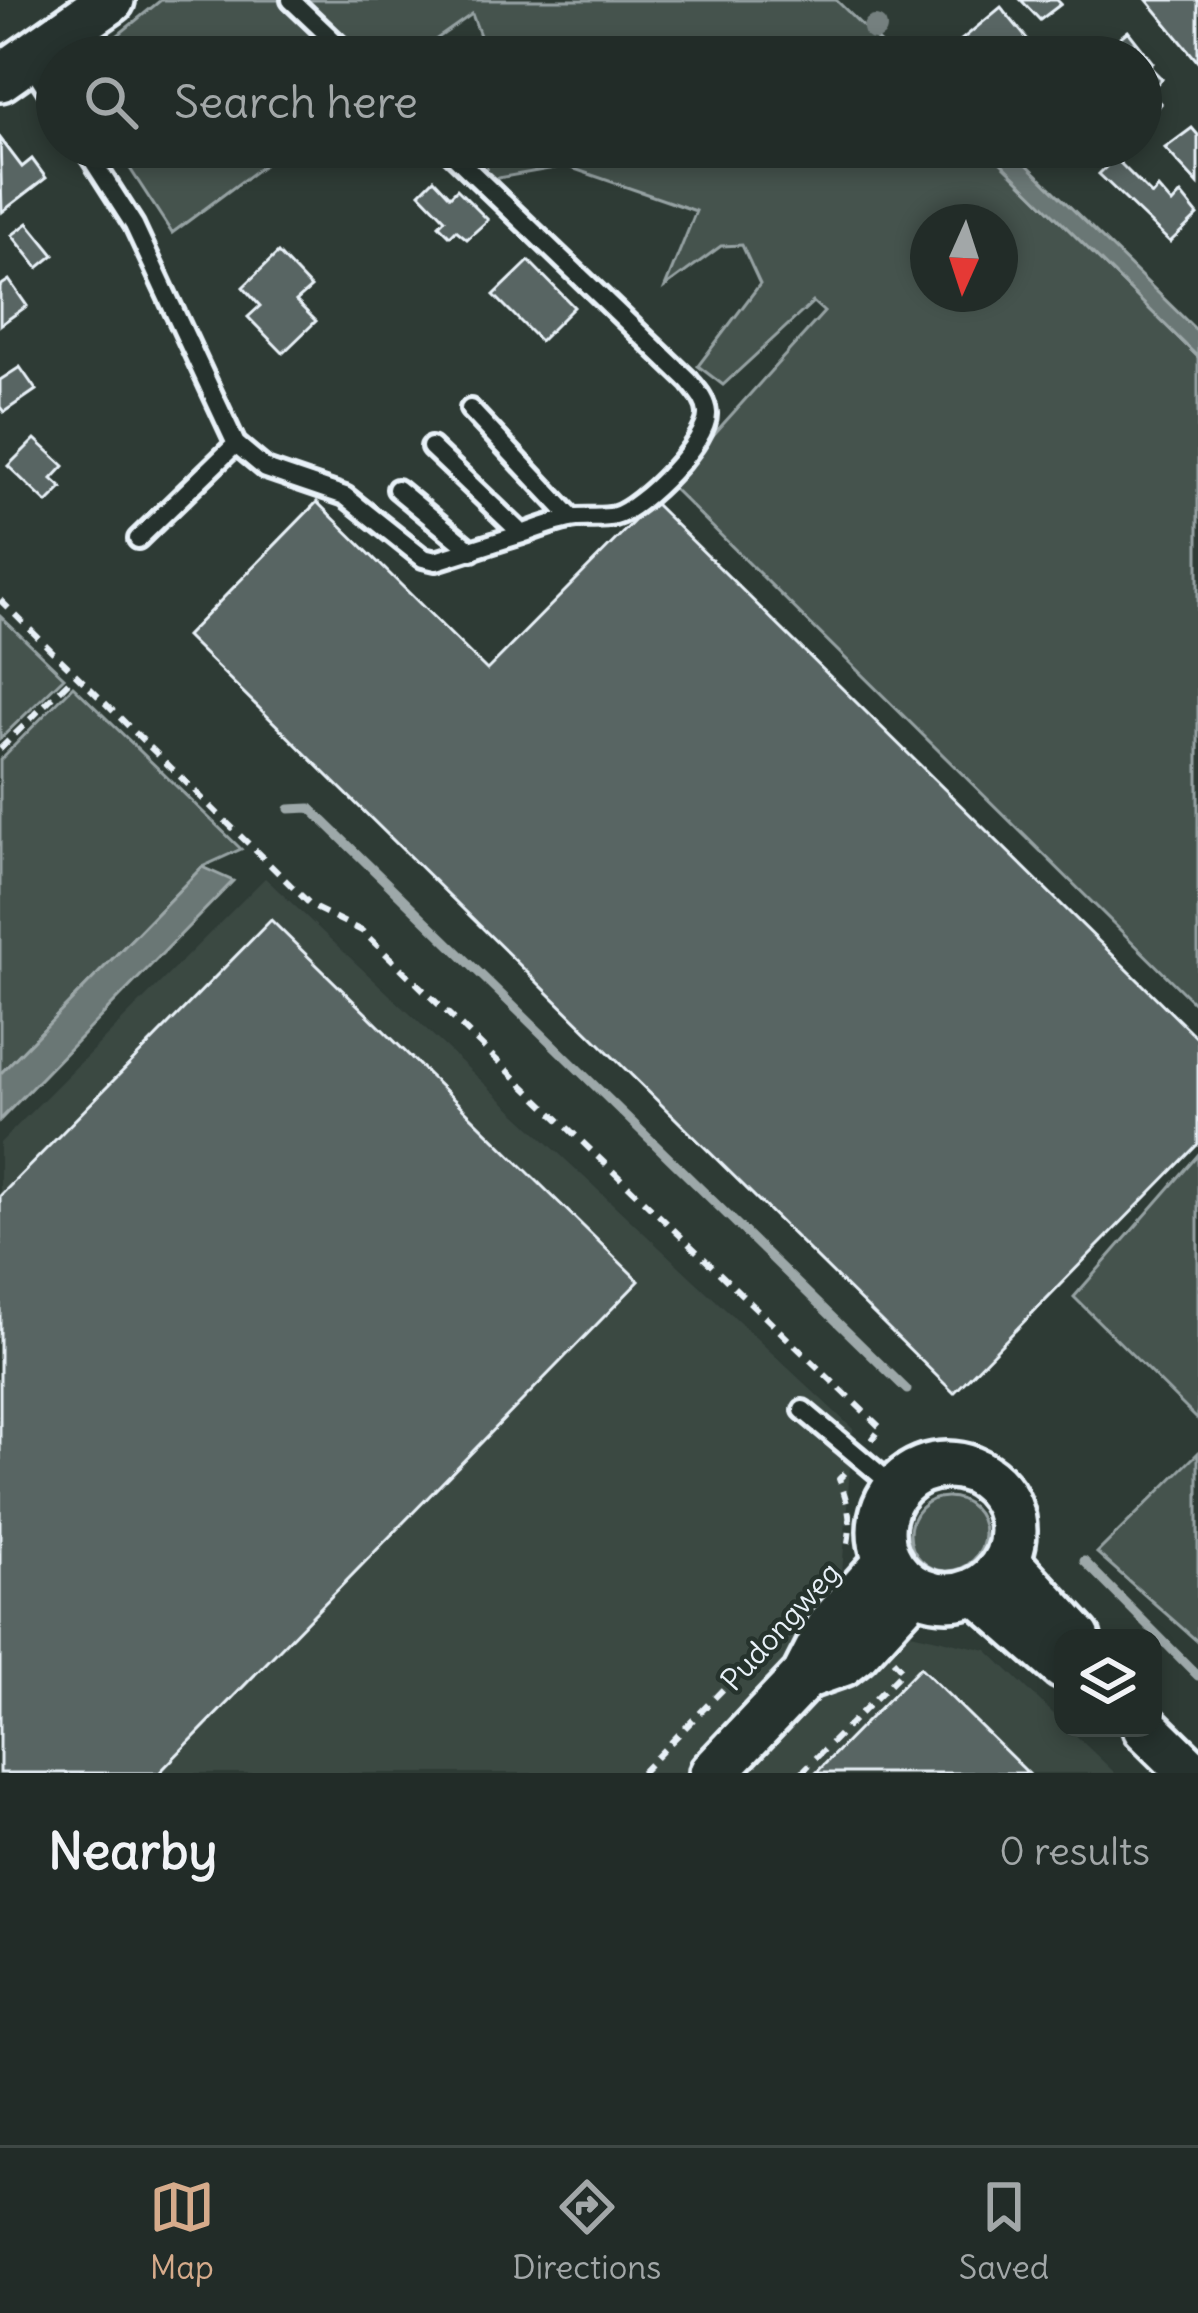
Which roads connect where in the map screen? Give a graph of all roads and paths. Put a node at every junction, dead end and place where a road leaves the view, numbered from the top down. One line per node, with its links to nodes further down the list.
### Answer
1 (111, 0): 3 (street)
2 (291, 0): 4 (lane)
3 (60, 36)
4 (329, 36)
5 (97, 168): 8 (lane)
6 (467, 168): 11 (lane)
7 (470, 409): 11 (lane)
8 (236, 444): 13 (lane); 14 (lane)
9 (431, 447): 12 (lane)
10 (397, 489): 14 (lane)
11 (572, 518): 12 (lane)
12 (522, 534): 14 (lane)
13 (139, 539)
14 (472, 550)
15 (0, 600): 16 (path)
16 (75, 675): 17 (path); 19 (path)
17 (0, 749)
18 (803, 1410): 19 (lane)
19 (859, 1459): 20 (lane); 21 (path, Pudongweg)
20 (896, 1488): 22 (street); 23 (street)
21 (842, 1564)
22 (901, 1575): 23 (street); 29 (street, Pudongweg)
23 (991, 1576): 25 (street); 26 (street)
24 (790, 1621): 28 (path, Pudongweg)
25 (1065, 1629)
26 (1054, 1655)
27 (1155, 1737): 30 (street)
28 (640, 1773)
29 (713, 1773)
30 (1192, 1773)

